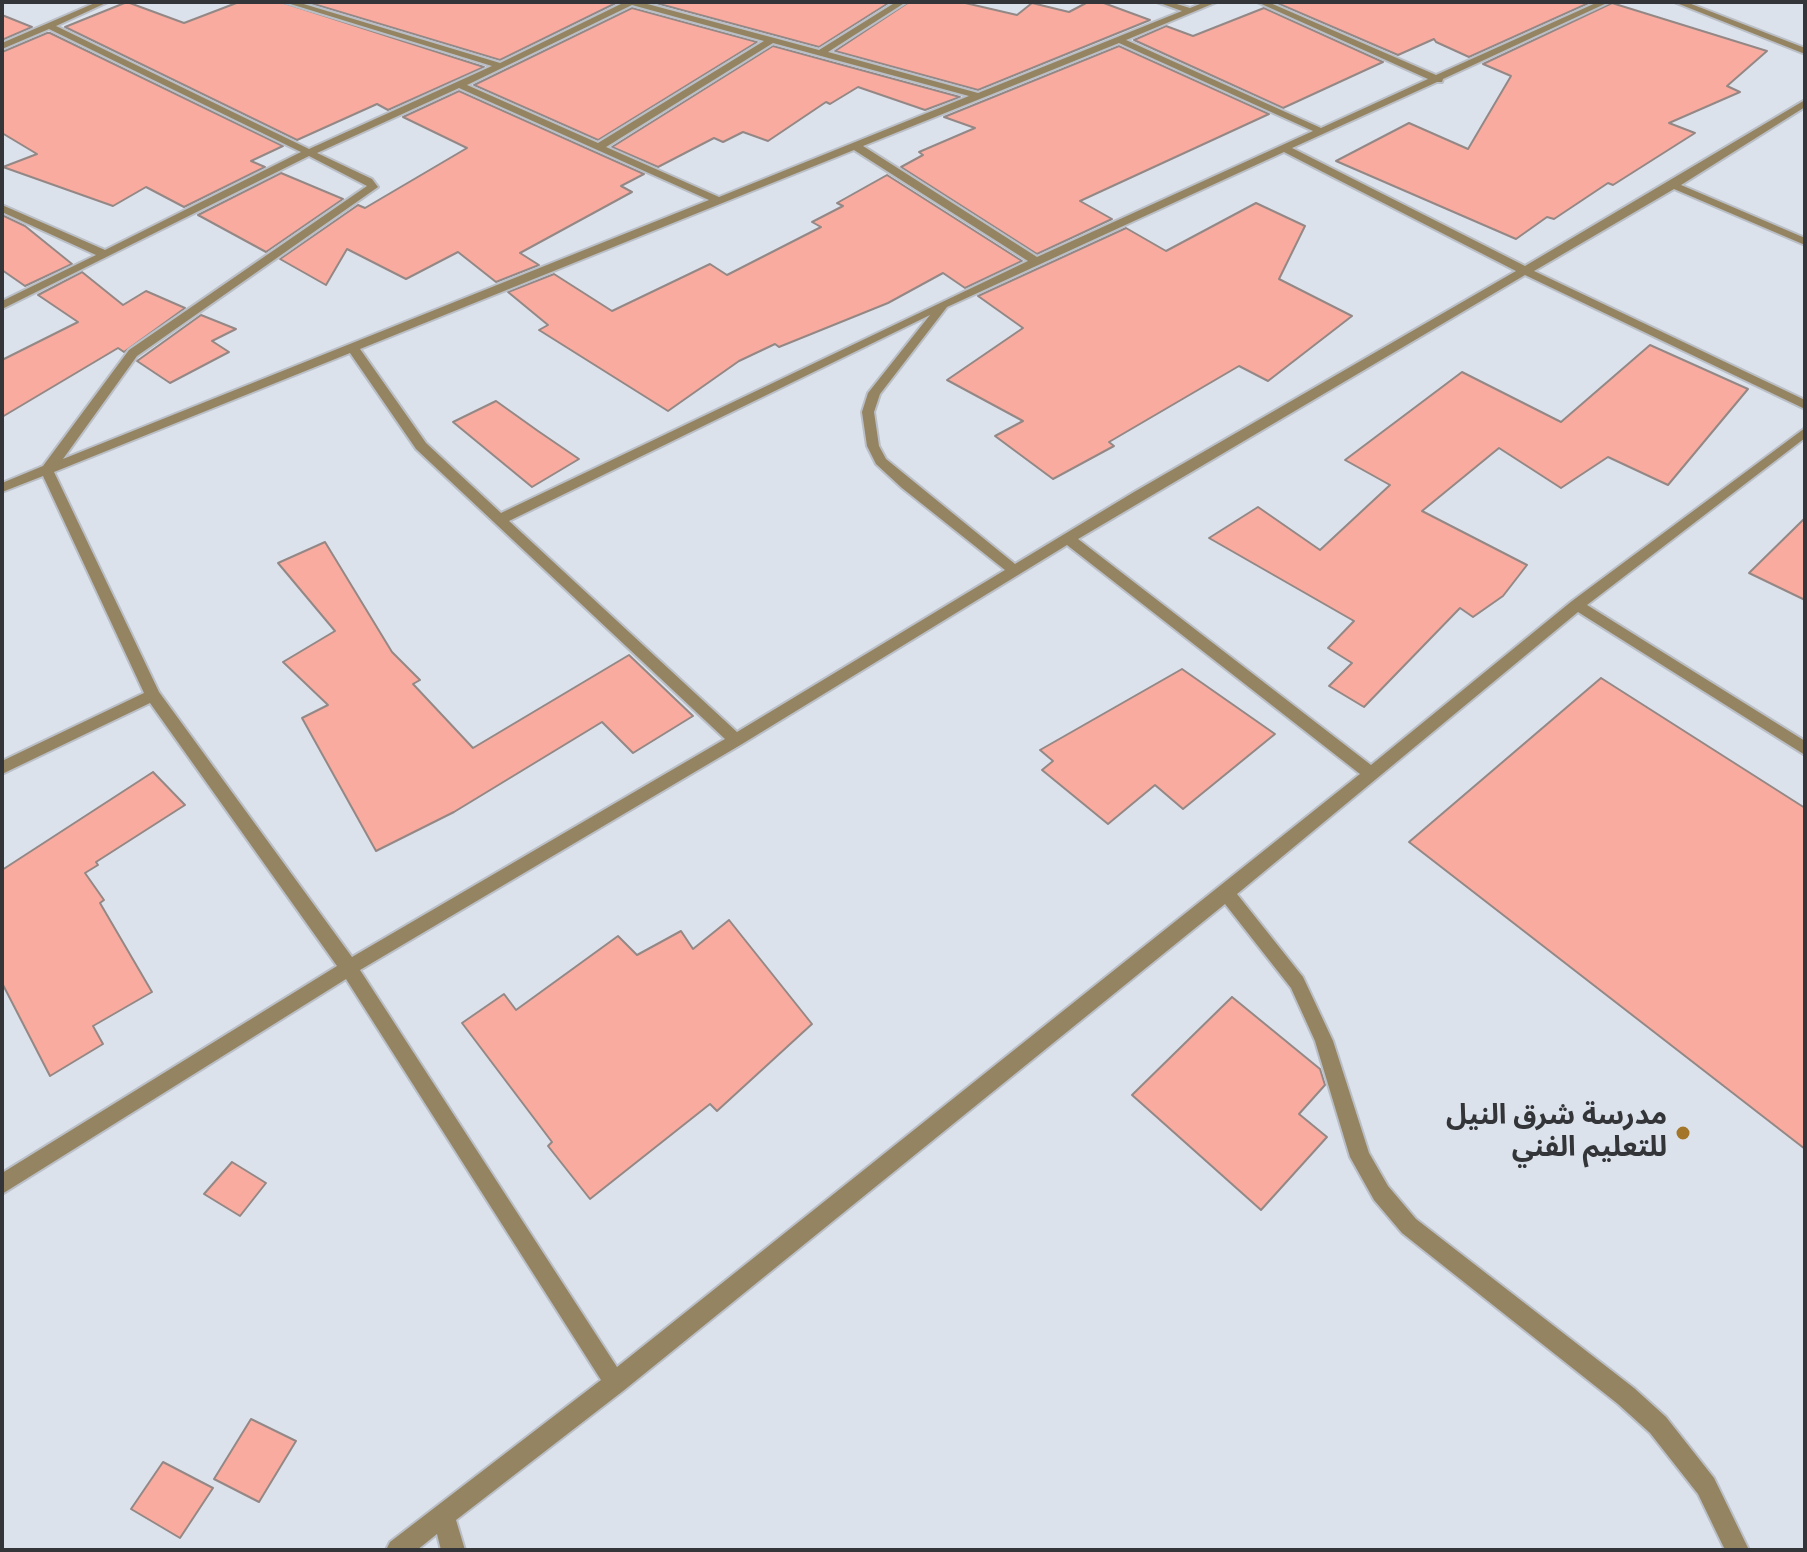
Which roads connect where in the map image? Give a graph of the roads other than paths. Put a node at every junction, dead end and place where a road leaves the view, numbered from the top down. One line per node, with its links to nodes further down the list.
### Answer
1 (104, 2): 11 (street)
2 (288, 2): 17 (street)
3 (631, 2): 12 (street); 17 (street)
4 (902, 2): 16 (street)
5 (1161, 2): 10 (street)
6 (1213, 2): 10 (street)
7 (1261, 2): 18 (street)
8 (1605, 2): 18 (street)
9 (1678, 2): 15 (street)
10 (1191, 11): 13 (street)
11 (49, 26): 14 (street); 26 (street)
12 (774, 39): 16 (street); 24 (street)
13 (1119, 40): 20 (street); 22 (street)
14 (2, 46)
15 (1805, 51)
16 (822, 52): 20 (street)
17 (501, 66): 19 (street)
18 (1439, 80): 22 (street)
19 (460, 85): 24 (street); 26 (street)
20 (979, 96): 23 (street)
21 (1805, 103): 27 (street)
22 (1322, 132): 25 (street)
23 (854, 145): 28 (street); 32 (street)
24 (597, 148): 28 (street)
25 (1285, 149): 32 (street); 33 (street)
26 (308, 153): 31 (street); 39 (street)
27 (1673, 185): 30 (street); 33 (street)
28 (720, 201): 36 (street)
29 (2, 208): 31 (street)
30 (1805, 242)
31 (106, 255): 35 (street)
32 (1037, 262): 34 (street)
33 (1525, 271): 37 (street); 42 (street)
34 (945, 304): 41 (street); 43 (street)
35 (2, 306)
36 (353, 348): 39 (street); 41 (street)
37 (1805, 405)
38 (1805, 432): 44 (street)
39 (47, 471): 40 (street); 45 (street)
40 (2, 488)
41 (499, 520): 46 (street)
42 (1069, 539): 43 (street); 49 (street)
43 (1015, 571): 46 (street)
44 (1577, 605): 47 (street); 49 (street)
45 (153, 695): 48 (street); 51 (street)
46 (736, 740): 51 (street)
47 (1805, 749)
48 (2, 768)
49 (1372, 774): 50 (street)
50 (1226, 893): 53 (street); 57 (street)
51 (349, 968): 52 (street); 53 (street)
52 (2, 1184)
53 (615, 1383): 54 (street)
54 (443, 1515): 55 (street); 56 (street)
55 (398, 1550)
56 (453, 1550)
57 (1737, 1550)

